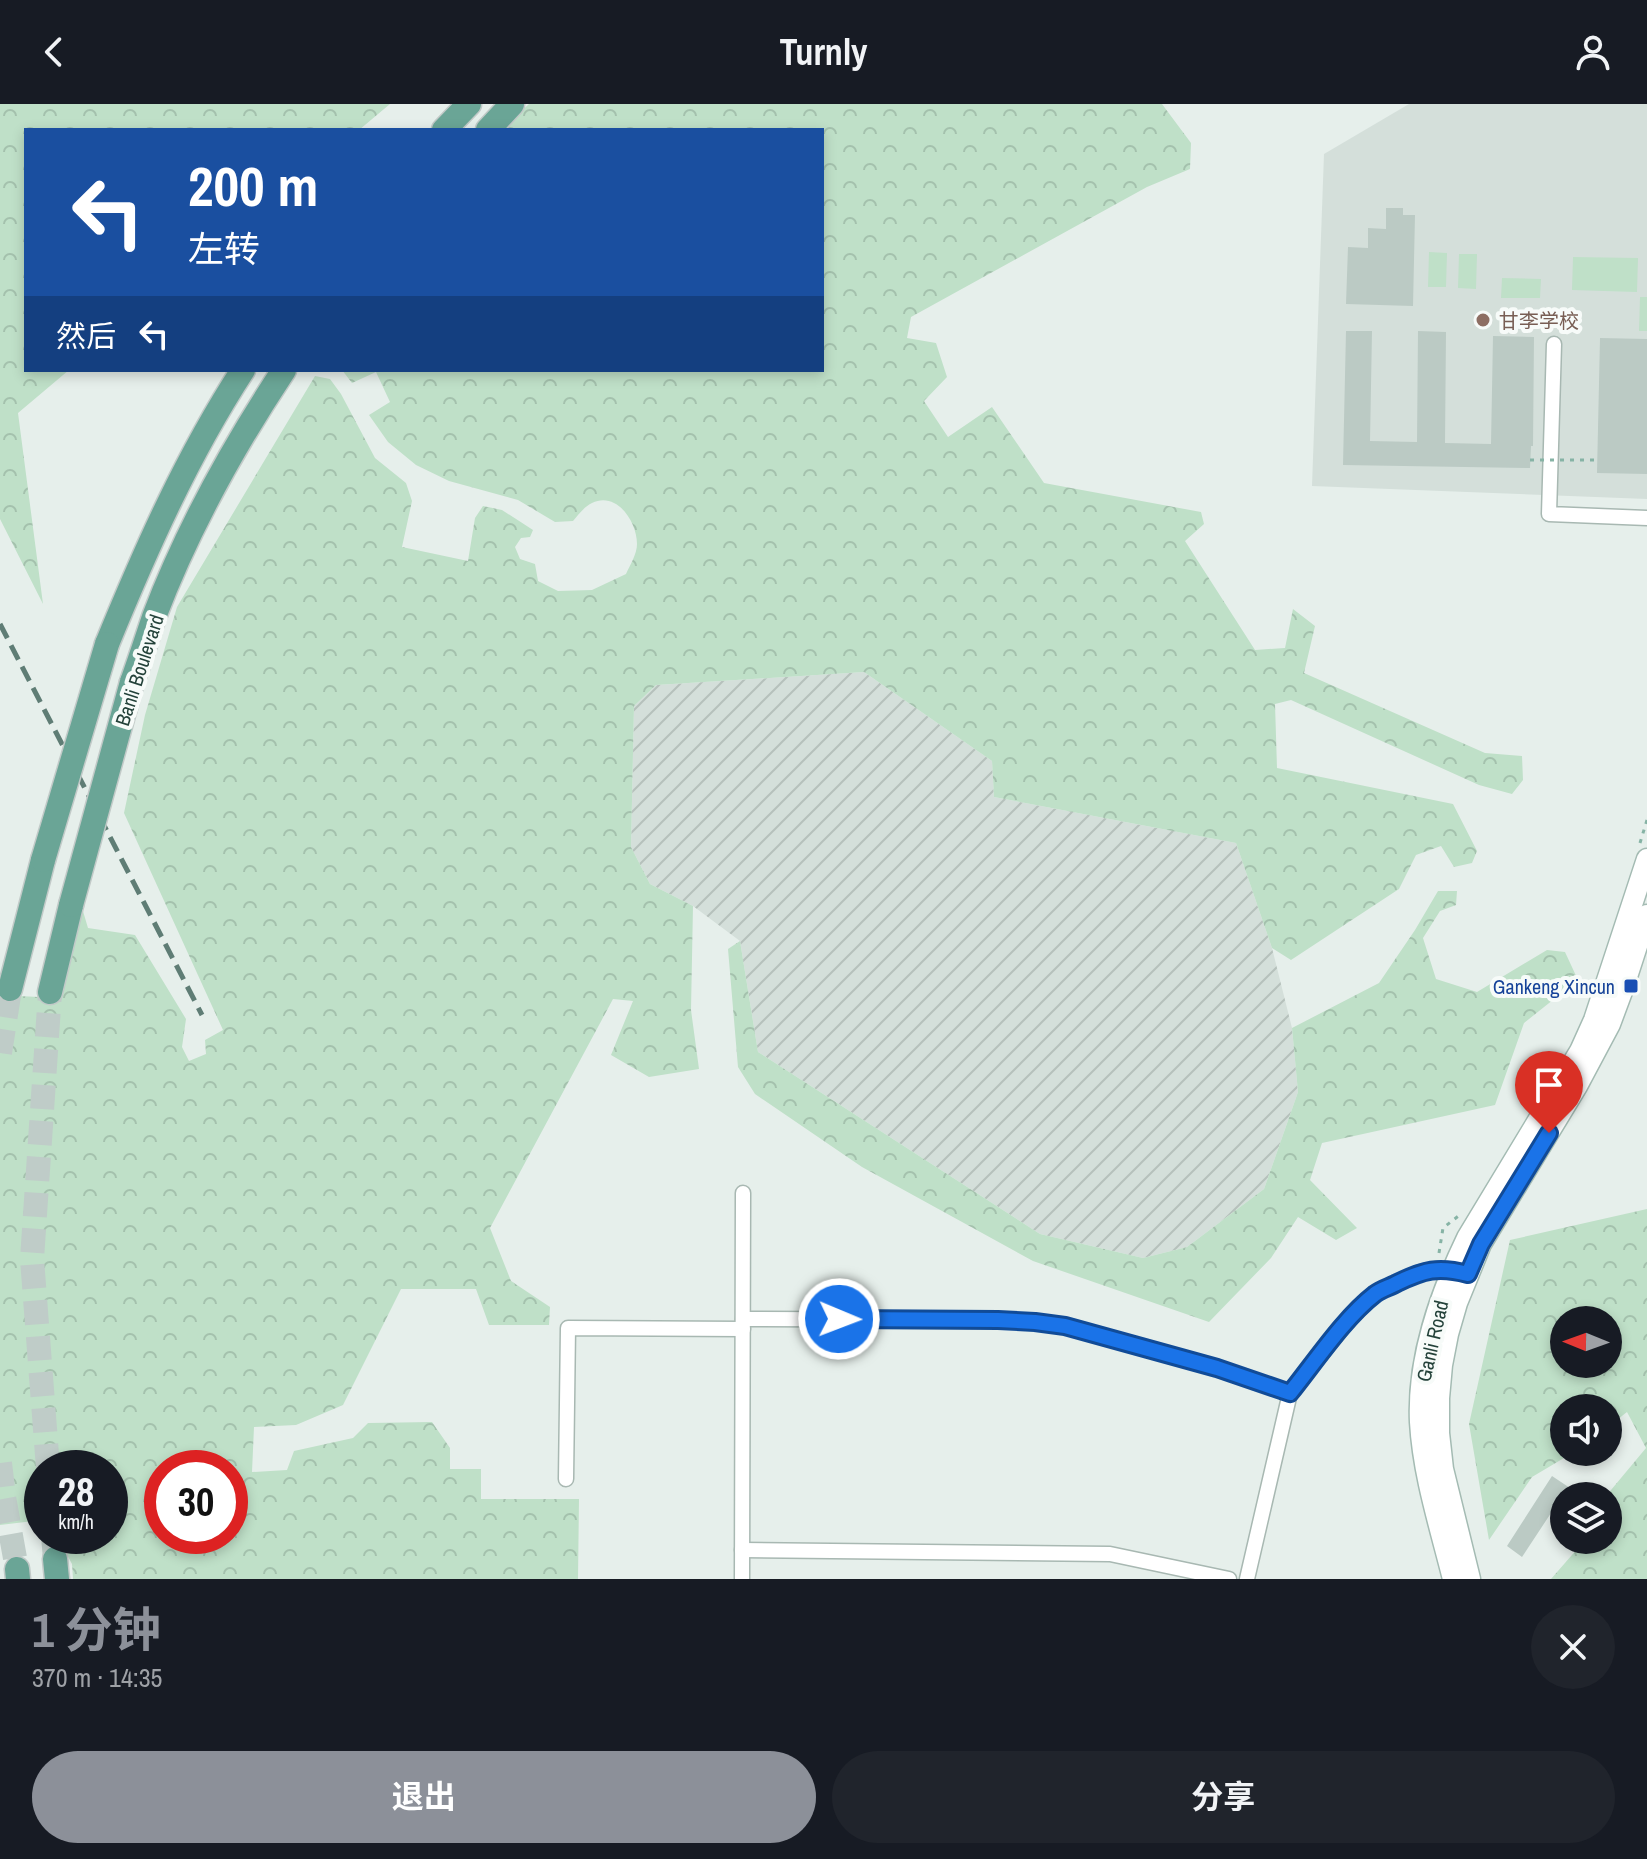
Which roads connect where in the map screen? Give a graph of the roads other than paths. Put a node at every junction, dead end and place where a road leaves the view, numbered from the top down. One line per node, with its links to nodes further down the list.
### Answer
1 (469, 104): 3 (main road)
2 (512, 104): 4 (main road)
3 (446, 128)
4 (490, 128)
5 (1554, 344): 8 (street)
6 (242, 372): 11 (main road, Banli Boulevard, bridge)
7 (283, 372): 12 (main road, Banli Boulevard, bridge)
8 (1647, 518)
9 (1647, 859): 14 (main road, Ganli Road)
10 (1647, 915): 14 (main road, Ganli Road)
11 (10, 989)
12 (50, 992)
13 (743, 1193): 15 (street)
14 (1460, 1272): 16 (street); 22 (main road, Ganli Road); 23 (main road, Ganli Road)
15 (743, 1324): 16 (street); 17 (street); 18 (street)
16 (1290, 1393): 21 (street)
17 (566, 1479)
18 (742, 1550): 19 (street); 20 (street)
19 (742, 1579)
20 (1229, 1579)
21 (1247, 1579)
22 (1453, 1579)
23 (1470, 1579)

